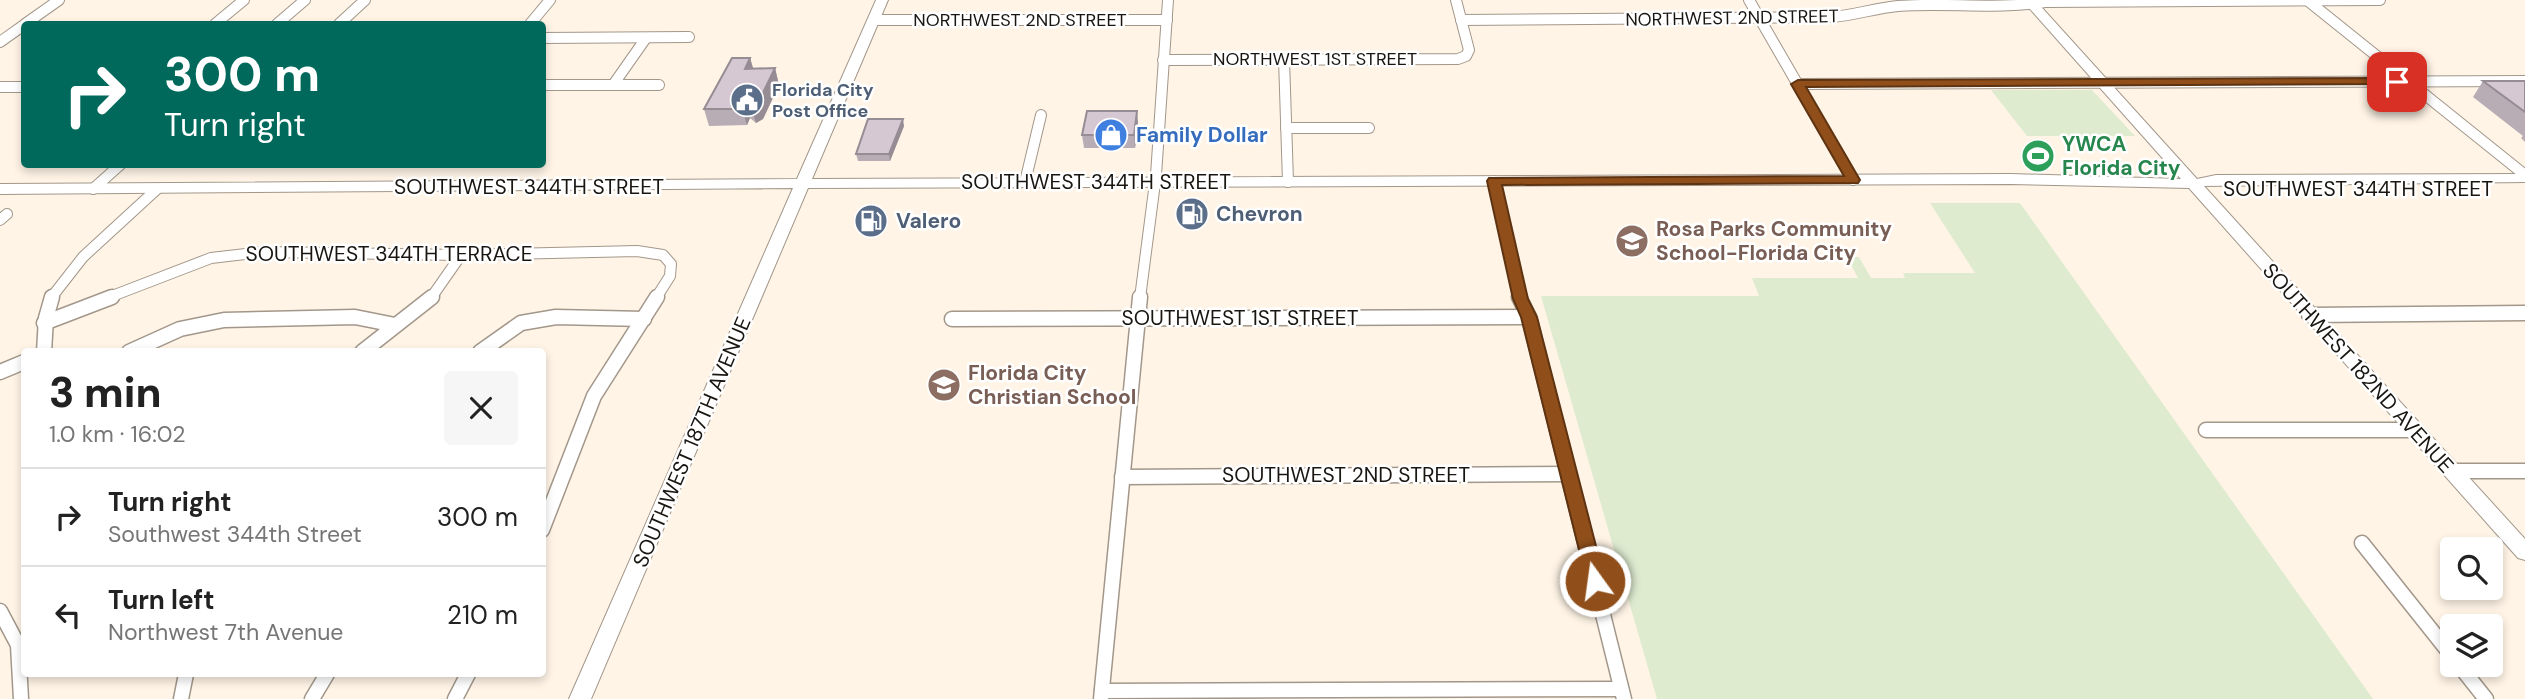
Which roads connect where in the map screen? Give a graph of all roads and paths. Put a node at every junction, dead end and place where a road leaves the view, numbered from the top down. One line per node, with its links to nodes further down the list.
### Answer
1 (59, 0): 17 (street)
2 (244, 0): 18 (street)
3 (305, 0): 19 (street)
4 (365, 0): 20 (street)
5 (550, 0): 21 (street)
6 (882, 0): 14 (main road, SOUTHWEST 187TH AVENUE)
7 (1168, 0): 15 (street)
8 (1456, 0): 16 (street)
9 (1749, 0): 13 (street)
10 (2307, 0): 11 (street, NORTHWEST 2ND STREET); 12 (street, NORTHWEST 2ND STREET); 31 (street)
11 (2381, 0)
12 (2030, 2): 13 (street, NORTHWEST 2ND STREET); 33 (main road, SOUTHWEST 182ND AVENUE)
13 (1760, 18): 16 (street, NORTHWEST 2ND STREET); 32 (street)
14 (874, 20): 15 (street, NORTHWEST 2ND STREET); 49 (main road, SOUTHWEST 187TH AVENUE)
15 (1167, 20): 29 (street)
16 (1461, 20): 28 (street, NORTHWEST 1ST STREET)
17 (30, 21)
18 (219, 21)
19 (280, 21)
20 (342, 21)
21 (532, 21)
22 (21, 28): 27 (street)
23 (689, 37): 25 (street)
24 (546, 38): 25 (street)
25 (646, 38): 35 (street)
26 (21, 39): 27 (street)
27 (2, 41)
28 (1284, 59): 29 (street, NORTHWEST 1ST STREET); 40 (street)
29 (1163, 60): 47 (street)
30 (2525, 81): 31 (street)
31 (2409, 82): 33 (street); 43 (street)
32 (1798, 84): 33 (street); 44 (street)
33 (2103, 84): 50 (main road, SOUTHWEST 182ND AVENUE)
34 (546, 85): 35 (street)
35 (613, 85): 36 (street)
36 (659, 85)
37 (0, 87): 38 (street)
38 (21, 87)
39 (1041, 115): 46 (street)
40 (1286, 128): 41 (street); 48 (street)
41 (1369, 128)
42 (117, 168): 52 (street)
43 (2525, 176): 50 (main road, SOUTHWEST 344TH STREET)
44 (1853, 180): 45 (main road, SOUTHWEST 344TH STREET); 50 (main road, SOUTHWEST 344TH STREET)
45 (1494, 181): 48 (main road, SOUTHWEST 344TH STREET); 58 (street)
46 (1025, 182): 47 (main road, SOUTHWEST 344TH STREET); 49 (main road, SOUTHWEST 344TH STREET)
47 (1155, 182): 48 (main road, SOUTHWEST 344TH STREET); 59 (street)
48 (1288, 182)
49 (803, 184): 53 (main road, SOUTHWEST 344TH STREET); 91 (main road, SOUTHWEST 187TH AVENUE)
50 (2192, 184): 54 (main road, SOUTHWEST 344TH STREET); 57 (main road, SOUTHWEST 182ND AVENUE)
51 (0, 189): 52 (main road, SOUTHWEST 344TH STREET)
52 (93, 189): 53 (main road, SOUTHWEST 344TH STREET)
53 (158, 189): 62 (street)
54 (2525, 190)
55 (461, 255): 60 (street, SOUTHWEST 344TH TERRACE); 62 (street, SOUTHWEST 344TH TERRACE); 63 (street)
56 (2525, 313): 57 (street)
57 (2309, 314): 70 (main road, SOUTHWEST 182ND AVENUE)
58 (1529, 317): 59 (street, SOUTHWEST 1ST STREET); 74 (street)
59 (1136, 318): 61 (street, SOUTHWEST 1ST STREET); 75 (street)
60 (644, 319): 67 (street); 76 (street)
61 (952, 319)
62 (44, 323): 64 (street)
63 (394, 325): 65 (street); 66 (street)
64 (44, 348)
65 (138, 348)
66 (367, 348)
67 (486, 348)
68 (21, 363): 69 (street)
69 (0, 372)
70 (2414, 429): 71 (street); 72 (main road, SOUTHWEST 182ND AVENUE)
71 (2206, 430)
72 (2451, 471): 73 (street); 78 (main road, SOUTHWEST 182ND AVENUE)
73 (2525, 471)
74 (1569, 474): 75 (street, SOUTHWEST 2ND STREET); 85 (street)
75 (1122, 477): 86 (street)
76 (546, 521)
77 (2362, 543): 80 (street)
78 (2525, 552)
79 (0, 611): 87 (street)
80 (2440, 641)
81 (185, 677): 88 (street)
82 (325, 677): 89 (street)
83 (466, 677): 90 (street)
84 (2469, 677): 92 (street)
85 (1622, 694): 86 (street)
86 (1102, 695)
87 (21, 699)
88 (181, 699)
89 (312, 699)
90 (455, 699)
91 (580, 699)
92 (2486, 699)

